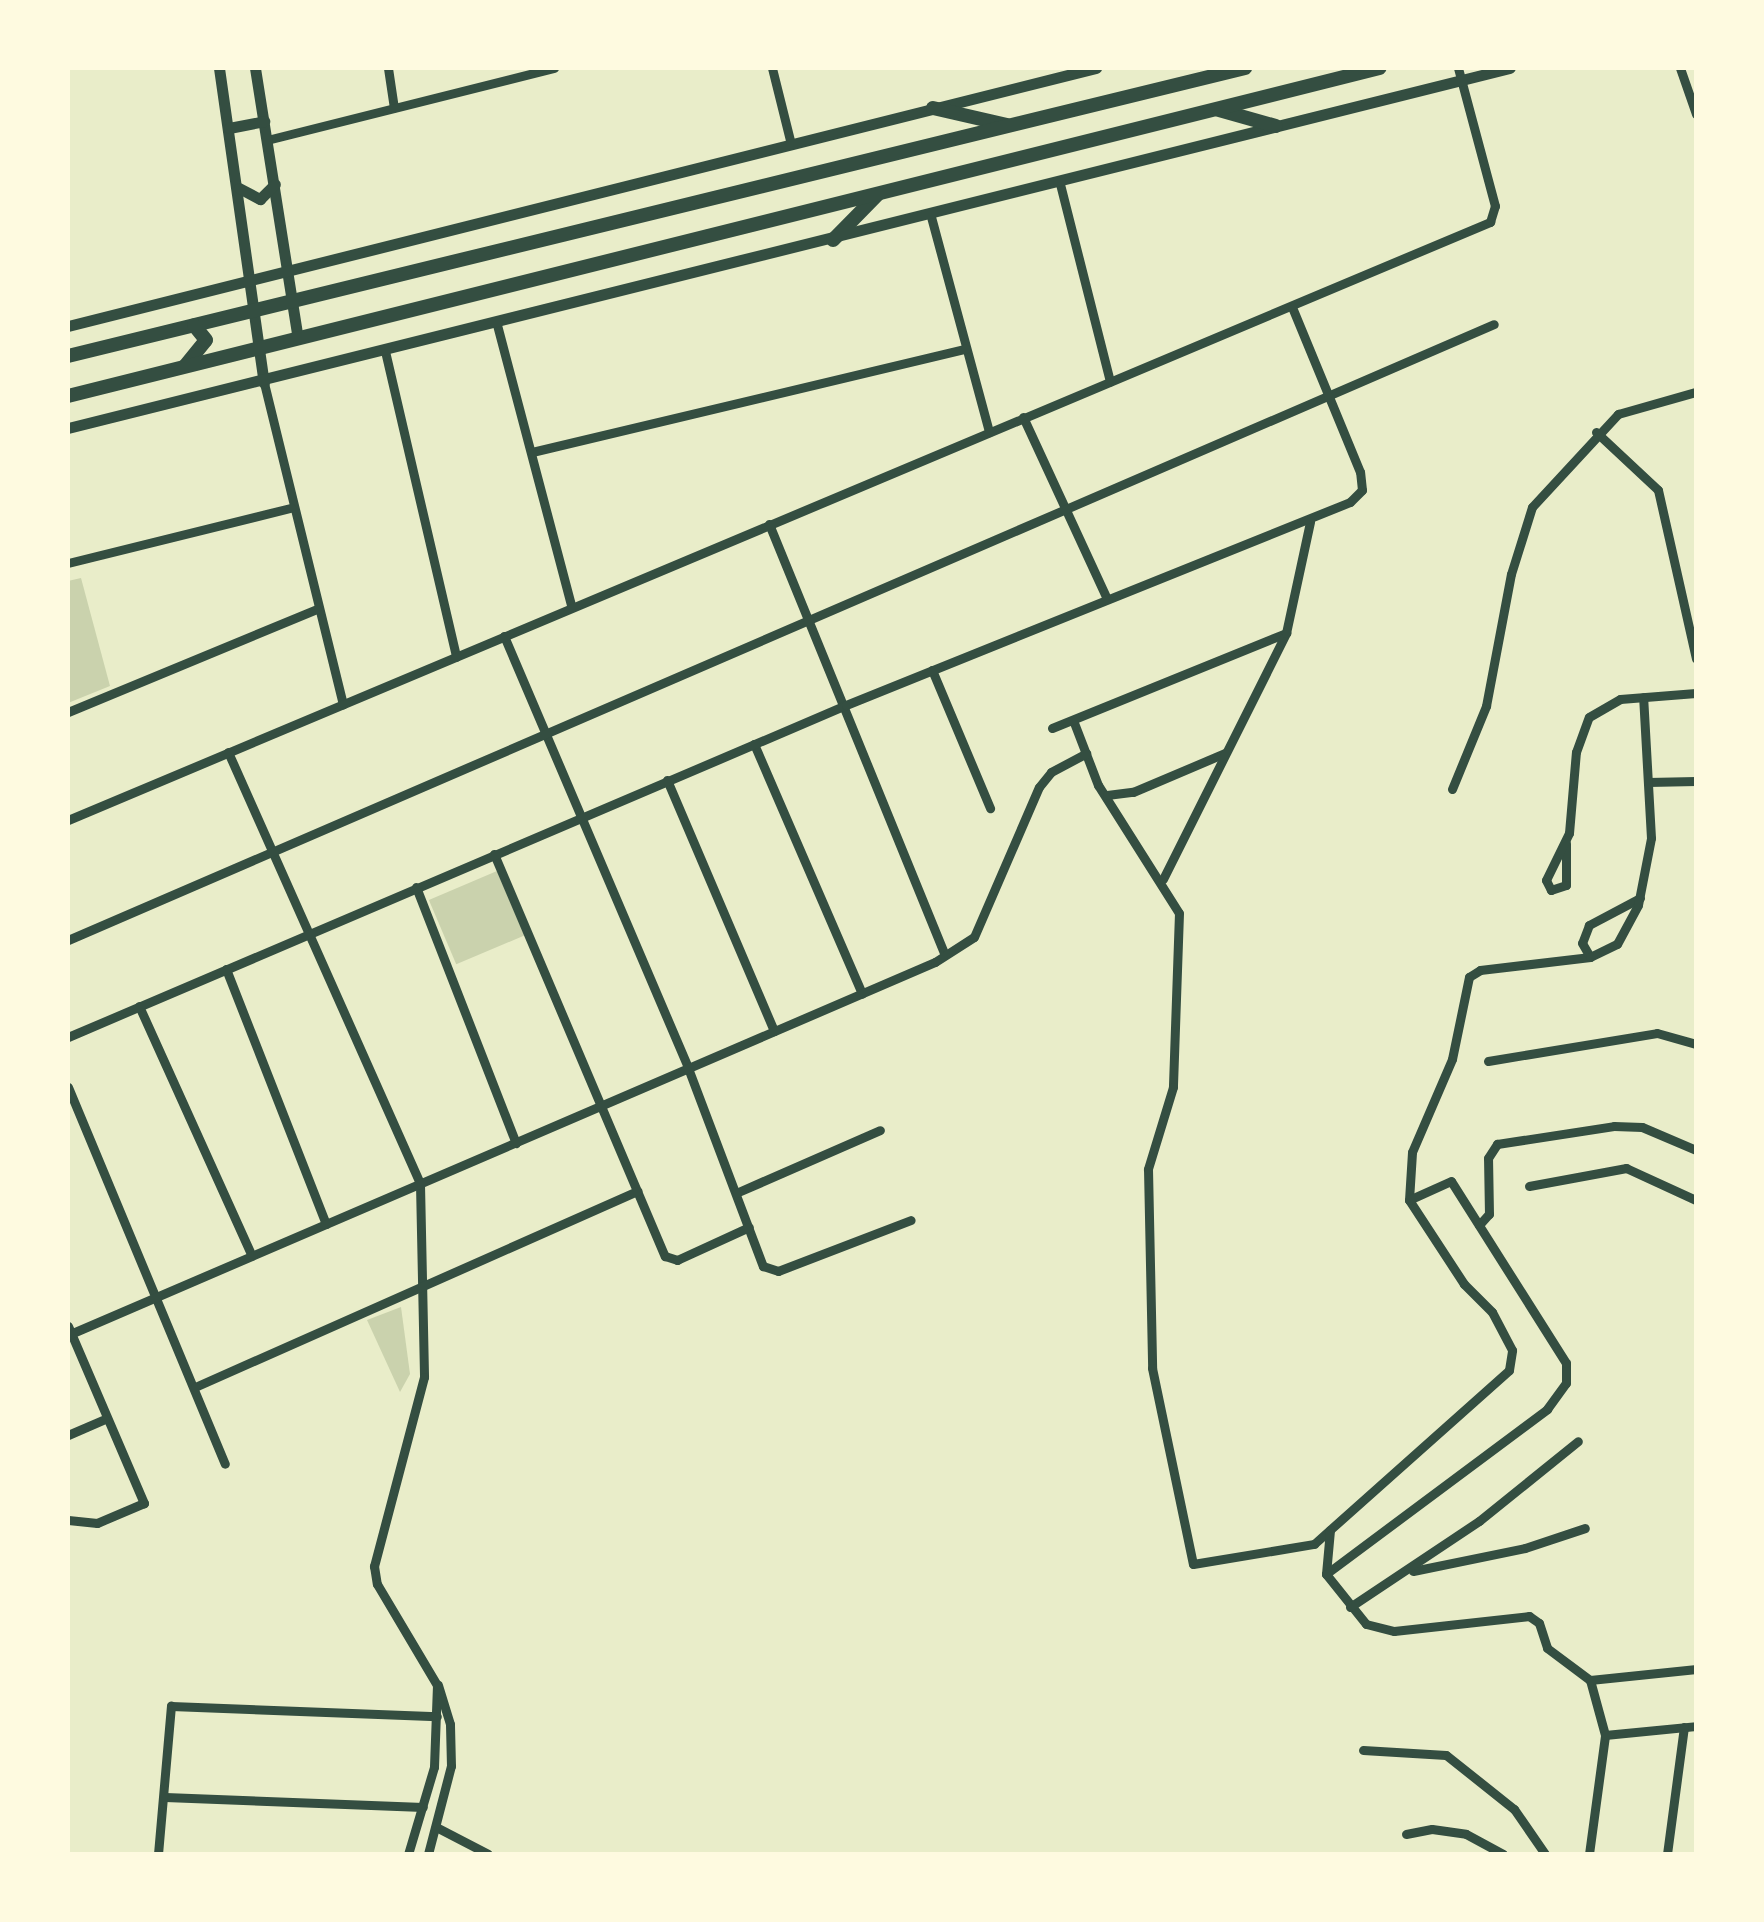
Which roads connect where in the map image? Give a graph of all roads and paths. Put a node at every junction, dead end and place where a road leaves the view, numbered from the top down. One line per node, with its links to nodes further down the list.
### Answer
1 (219, 68): 20 (street)
2 (255, 68): 17 (street)
3 (388, 68): 13 (street)
4 (554, 68): 11 (street)
5 (772, 68): 22 (street)
6 (1096, 68): 14 (street)
7 (1245, 68): 18 (main road)
8 (1380, 68): 15 (main road)
9 (1510, 68): 12 (street)
10 (1680, 68): 16 (street)
11 (512, 73): 13 (street)
12 (1460, 74): 19 (street); 32 (street)
13 (394, 108): 21 (street)
14 (933, 108): 18 (main road); 22 (street)
15 (1208, 109): 19 (main road); 26 (main road)
16 (1696, 114)
17 (264, 120): 20 (street); 21 (street)
18 (1013, 126): 31 (main road)
19 (1276, 126): 23 (street)
20 (230, 128): 25 (street)
21 (267, 140): 24 (street)
22 (792, 144): 29 (street)
23 (1060, 180): 27 (street); 44 (street)
24 (275, 184): 25 (street); 29 (street)
25 (239, 188): 30 (street)
26 (882, 192): 28 (main road); 38 (main road)
27 (930, 214): 28 (street); 40 (street)
28 (833, 240): 34 (street)
29 (290, 270): 30 (street); 31 (street)
30 (252, 279): 33 (street); 37 (street)
31 (294, 300): 33 (main road); 38 (street)
32 (1292, 307): 44 (street); 48 (street)
33 (258, 309): 36 (main road); 39 (street)
34 (496, 321): 41 (street); 53 (street)
35 (1494, 324): 48 (street)
36 (194, 325): 42 (main road); 43 (main road)
37 (68, 326)
38 (298, 339): 39 (main road)
39 (261, 348): 43 (main road); 45 (street)
40 (966, 348): 51 (street); 53 (street)
41 (385, 351): 45 (street); 65 (street)
42 (72, 353)
43 (180, 369): 47 (main road)
44 (1110, 382): 49 (street)
45 (264, 383): 50 (street); 54 (street)
46 (1696, 392): 52 (street)
47 (68, 396)
48 (1332, 398): 55 (street); 56 (street)
49 (1023, 417): 51 (street); 55 (street)
50 (68, 428)
51 (988, 432): 57 (street)
52 (1596, 432): 66 (street); 83 (street)
53 (532, 452): 60 (street)
54 (291, 508): 58 (street); 61 (street)
55 (1066, 511): 59 (street); 62 (street)
56 (1310, 522): 59 (street); 63 (street)
57 (768, 524): 60 (street); 62 (street)
58 (68, 563)
59 (1108, 600): 67 (street)
60 (571, 605): 64 (street)
61 (317, 609): 70 (street); 72 (street)
62 (810, 620): 71 (street); 75 (street)
63 (1286, 633): 73 (street); 78 (street)
64 (504, 636): 65 (street); 75 (street)
65 (456, 656): 70 (street)
66 (1696, 659)
67 (932, 670): 71 (street); 85 (street)
68 (1696, 693): 69 (street)
69 (1644, 696): 82 (street); 88 (street)
70 (343, 704): 77 (street)
71 (846, 705): 76 (street); 96 (street)
72 (68, 712)
73 (1073, 720): 74 (street); 79 (street)
74 (1052, 728)
75 (547, 734): 86 (street); 89 (street)
76 (754, 744): 80 (street); 99 (street)
77 (228, 752): 87 (street); 89 (street)
78 (1226, 752): 84 (street); 91 (street)
79 (1086, 753): 84 (street); 96 (street)
80 (667, 780): 86 (street); 101 (street)
81 (1696, 781): 82 (street)
82 (1648, 782): 93 (street)
83 (1452, 788)
84 (1107, 795): 91 (street)
85 (990, 808)
86 (583, 816): 90 (street); 105 (street)
87 (68, 820)
88 (1566, 842): 88 (street)
89 (272, 852): 94 (street); 95 (street)
90 (494, 854): 92 (street); 107 (street)
91 (1163, 879): 132 (street)
92 (416, 888): 94 (street); 109 (street)
93 (1640, 898): 97 (street); 97 (street)
94 (309, 933): 98 (street); 111 (street)
95 (68, 940)
96 (944, 953): 99 (street)
97 (1590, 956): 115 (street)
98 (226, 969): 100 (street); 118 (street)
99 (862, 994): 101 (street)
100 (139, 1006): 102 (street); 121 (street)
101 (774, 1031): 105 (street)
102 (68, 1037)
103 (1696, 1044): 104 (street)
104 (1488, 1061)
105 (688, 1068): 107 (street); 114 (street)
106 (68, 1087): 123 (street)
107 (601, 1106): 109 (street); 113 (street)
108 (880, 1130): 114 (street)
109 (516, 1143): 111 (street)
110 (1696, 1150): 119 (street)
111 (420, 1184): 118 (street); 122 (street)
112 (1529, 1186): 116 (street)
113 (637, 1192): 120 (street); 122 (street)
114 (736, 1193): 120 (street)
115 (1409, 1200): 119 (street); 132 (street)
116 (1696, 1200)
117 (911, 1220): 120 (street)
118 (326, 1224): 121 (street)
119 (1479, 1225): 134 (street)
120 (749, 1227)
121 (252, 1256): 123 (street)
122 (419, 1288): 125 (street); 137 (street)
123 (157, 1297): 124 (street); 125 (street)
124 (69, 1332): 126 (street)
125 (195, 1387): 129 (street)
126 (104, 1419): 127 (street); 130 (street)
127 (68, 1435)
128 (1578, 1442): 133 (street)
129 (225, 1464)
130 (68, 1520)
131 (1585, 1528): 133 (street)
132 (1330, 1530): 134 (street)
133 (1408, 1572): 135 (street)
134 (1326, 1574): 135 (street)
135 (1350, 1606): 138 (street)
136 (1696, 1669): 138 (street)
137 (435, 1678): 139 (street); 146 (street)
138 (1590, 1680): 142 (street)
139 (436, 1716): 144 (street); 145 (street)
140 (1696, 1726): 141 (street)
141 (1684, 1727): 142 (street); 155 (street)
142 (1604, 1735): 154 (street)
143 (1363, 1750): 153 (street)
144 (165, 1797): 145 (street); 148 (street)
145 (423, 1807): 149 (street)
146 (438, 1828): 150 (street); 151 (street)
147 (1406, 1834): 152 (street)
148 (158, 1854)
149 (408, 1854)
150 (428, 1854)
151 (488, 1854)
152 (1503, 1854)
153 (1544, 1854)
154 (1589, 1854)
155 (1668, 1854)

